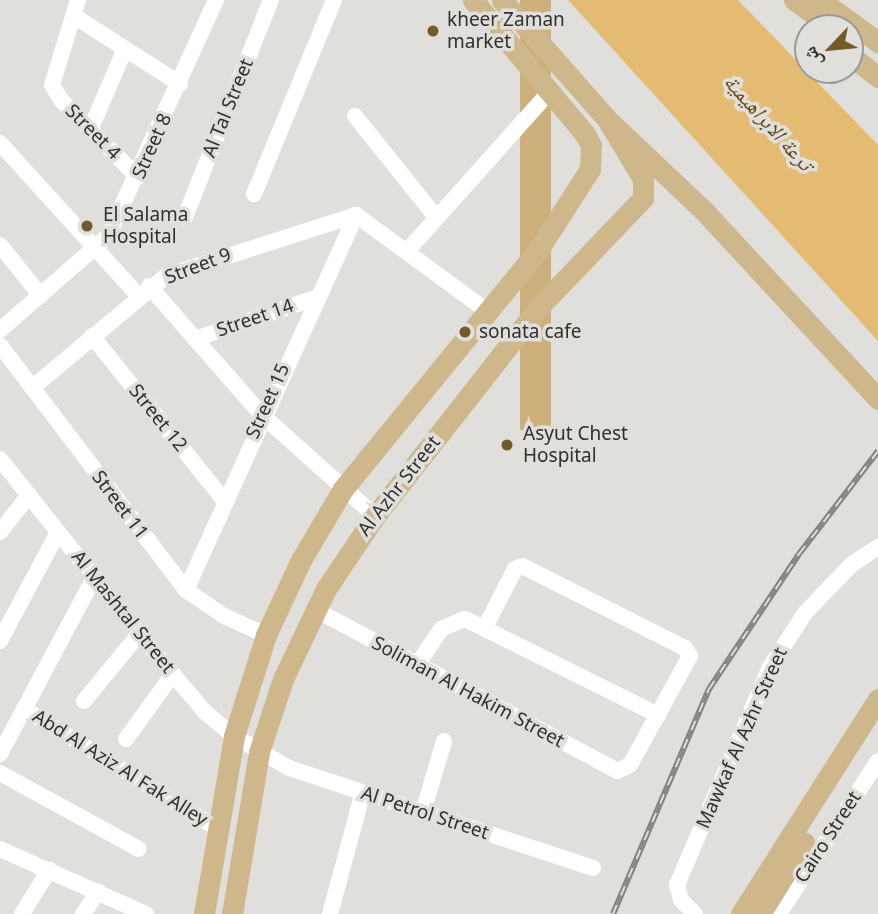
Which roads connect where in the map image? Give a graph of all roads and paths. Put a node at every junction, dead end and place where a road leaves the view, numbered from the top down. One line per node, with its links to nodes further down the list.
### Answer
1 (197, 0): 7 (street)
2 (271, 0): 22 (street, Al Tal Street)
3 (334, 0): 20 (street)
4 (473, 0): 14 (main road)
5 (502, 0): 16 (main road)
6 (794, 0): 9 (main road)
7 (214, 4): 13 (street, Street 8)
8 (76, 8): 10 (street); 17 (street, Street 4)
9 (817, 14)
10 (125, 49): 13 (street); 17 (street)
11 (864, 66): 12 (main road)
12 (878, 77)
13 (180, 84): 19 (street, Street 8)
14 (550, 91): 23 (street); 30 (main road)
15 (355, 116): 23 (street)
16 (607, 118): 36 (main road); 42 (main road, Al Azhr Street)
17 (90, 130): 19 (street, Street 4)
18 (0, 143): 25 (street)
19 (138, 177): 25 (street, Street 8)
20 (254, 194)
21 (356, 215): 26 (street); 27 (street, Street 9); 29 (street, Street 15)
22 (185, 217)
23 (436, 217): 26 (street)
24 (0, 245): 28 (street)
25 (95, 250): 27 (street); 28 (street, Street 8)
26 (408, 250): 30 (street)
27 (143, 291): 32 (street, Street 9); 33 (street)
28 (41, 296): 31 (street, Street 8)
29 (315, 298): 33 (street, Street 14); 37 (street, Street 15)
30 (487, 311): 39 (main road)
31 (0, 330)
32 (92, 336): 35 (street, Street 9); 41 (street, Street 12)
33 (195, 339): 37 (street)
34 (0, 345): 35 (street, Street 11)
35 (33, 388): 47 (street, Street 11)
36 (878, 399)
37 (262, 415): 39 (street); 41 (street, Street 15)
38 (0, 459): 40 (street, Al Mashtal Street)
39 (342, 489): 42 (street); 51 (main road)
40 (29, 495): 43 (street); 44 (street, Al Mashtal Street)
41 (224, 500): 47 (street, Street 15)
42 (375, 516): 48 (main road, Al Azhr Street)
43 (0, 532)
44 (58, 532): 46 (street, Al Mashtal Street); 52 (street)
45 (878, 547): 82 (street, Mawkaf Al Azhr Street)
46 (94, 579): 50 (street, Al Mashtal Street); 57 (street)
47 (186, 590): 51 (street, Street 11)
48 (316, 610): 53 (street, Soliman Al Hakim Street); 63 (main road, Al Azhr Street)
49 (485, 627): 53 (street); 58 (street); 58 (street)
50 (139, 634): 54 (street, Al Mashtal Street); 56 (street)
51 (266, 635): 60 (main road)
52 (0, 641)
53 (417, 665): 58 (street, Soliman Al Hakim Street)
54 (173, 674): 60 (street, Al Mashtal Street); 61 (street)
55 (878, 699): 70 (main road)
56 (83, 701)
57 (24, 709): 64 (street); 69 (street, Abd Al Aziz Al Fak Alley)
58 (657, 715)
59 (878, 726): 70 (main road)
60 (234, 736): 63 (street, Al Mashtal Street); 69 (main road)
61 (126, 739)
62 (444, 741): 68 (street)
63 (259, 752): 67 (street, Al Petrol Street); 80 (main road, Al Azhr Street)
64 (0, 754)
65 (878, 761): 85 (street, Cairo Street)
66 (0, 773): 71 (street)
67 (363, 792): 68 (street, Al Petrol Street); 81 (street)
68 (423, 812): 73 (street, Al Petrol Street)
69 (215, 827): 79 (main road)
70 (792, 848): 83 (main road, Cairo Street); 84 (main road, Cairo Street)
71 (139, 849)
72 (0, 850): 74 (street)
73 (593, 868)
74 (49, 870): 75 (street); 76 (street)
75 (98, 892): 77 (street); 78 (street)
76 (22, 914)
77 (83, 914)
78 (146, 914)
79 (204, 914)
80 (232, 914)
81 (330, 914)
82 (695, 914)
83 (741, 914)
84 (760, 914)
85 (779, 914)

